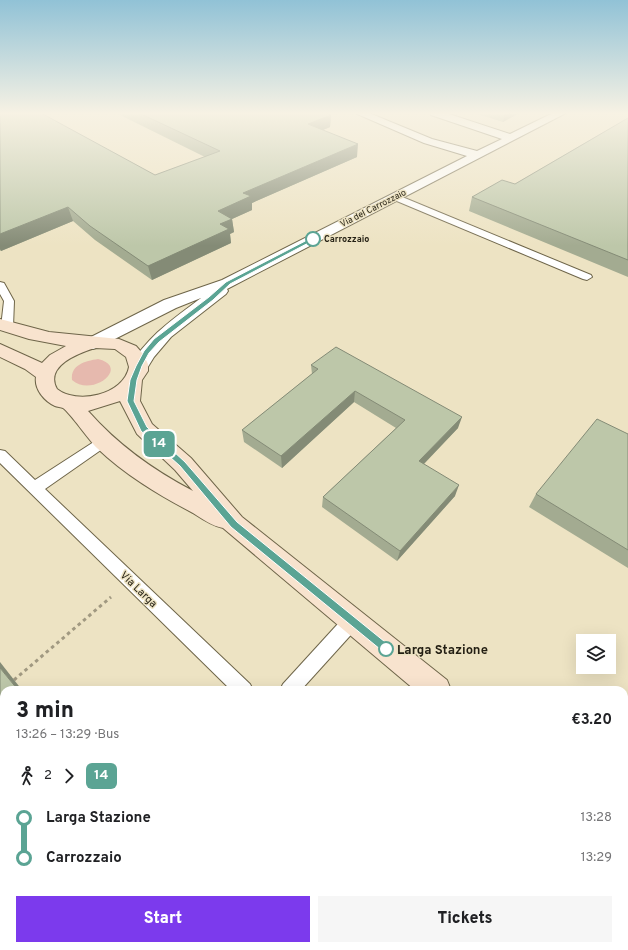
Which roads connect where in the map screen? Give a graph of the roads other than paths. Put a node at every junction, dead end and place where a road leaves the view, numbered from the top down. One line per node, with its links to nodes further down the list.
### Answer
1 (472, 157): 2 (street, Via del Carrozzaio)
2 (395, 197): 3 (lane); 4 (street, Via del Carrozzaio)
3 (587, 276)
4 (228, 283): 7 (street, Via del Carrozzaio); 9 (street, Via del Carrozzaio)
5 (0, 285): 6 (lane)
6 (3, 325): 7 (main road)
7 (93, 343): 9 (main road); 10 (main road)
8 (0, 350): 10 (main road)
9 (136, 373): 11 (main road); 15 (main road)
10 (46, 375): 11 (main road)
11 (70, 403): 12 (main road)
12 (103, 441): 14 (lane); 15 (main road)
13 (0, 455): 14 (lane, Via Larga)
14 (35, 488): 17 (lane, Via Larga)
15 (234, 524): 16 (main road)
16 (352, 621): 18 (lane); 19 (main road)
17 (240, 686)
18 (293, 686)
19 (432, 686)

